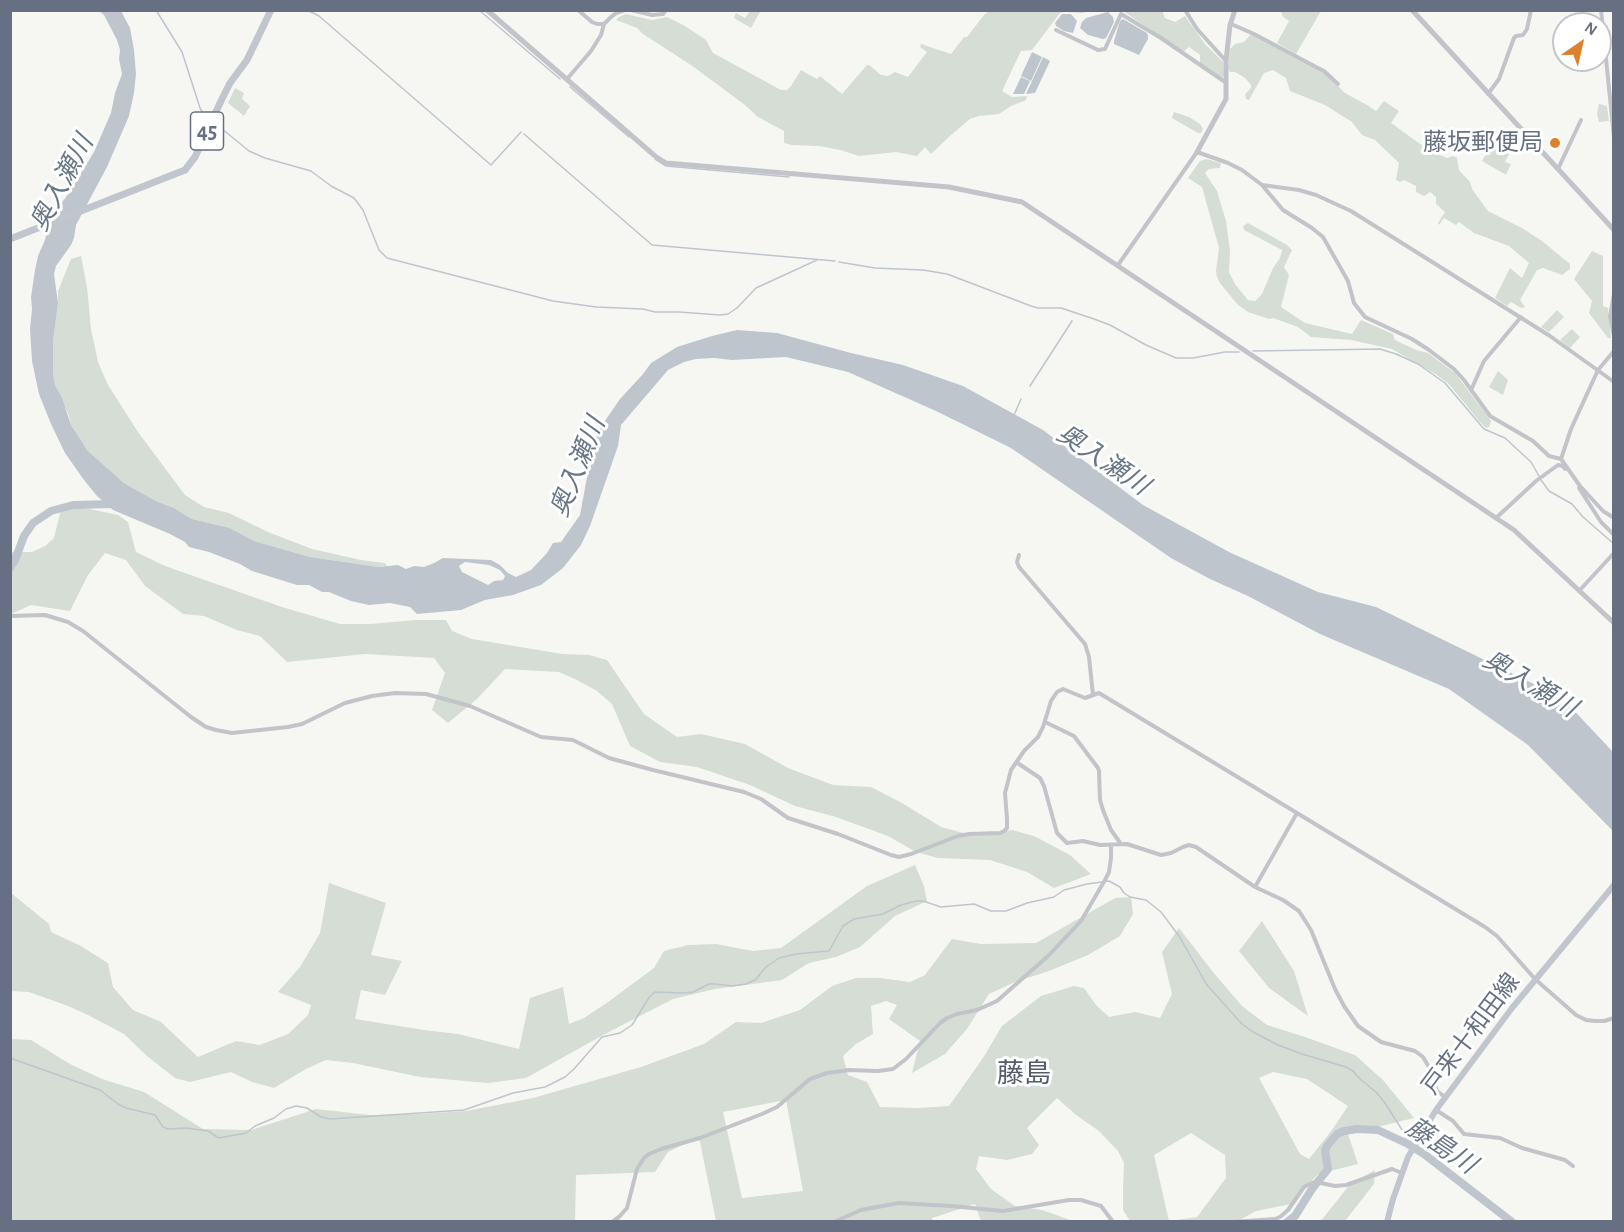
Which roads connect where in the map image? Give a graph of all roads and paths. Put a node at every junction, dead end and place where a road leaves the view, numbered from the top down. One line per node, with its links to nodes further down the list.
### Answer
1 (271, 10): 26 (main road, 45)
2 (487, 10): 16 (street)
3 (578, 10): 12 (street)
4 (625, 10): 12 (street)
5 (631, 10): 6 (street)
6 (666, 10)
7 (1185, 10): 15 (street)
8 (1235, 10): 13 (street)
9 (1412, 10): 19 (street)
10 (1531, 10): 19 (street)
11 (1601, 10): 21 (street)
12 (604, 24): 16 (street)
13 (1231, 24): 15 (street); 18 (street)
14 (1056, 30): 17 (street)
15 (1226, 61): 17 (street)
16 (567, 79): 27 (street)
17 (1226, 82): 22 (street)
18 (1338, 84)
19 (1488, 94): 23 (street)
20 (1581, 120): 23 (street)
21 (1614, 137)
22 (1197, 152): 24 (street); 27 (street)
23 (1558, 170): 25 (street)
24 (1262, 185): 29 (street); 34 (street)
25 (1614, 230)
26 (10, 239)
27 (1118, 265): 38 (street)
28 (1614, 294): 30 (street)
29 (1521, 317): 32 (street); 34 (street)
30 (1614, 336)
31 (1614, 351): 32 (street)
32 (1598, 370): 33 (street); 35 (street)
33 (1614, 382)
34 (1472, 389): 35 (street)
35 (1561, 459): 36 (street)
36 (1571, 473): 37 (street); 38 (street)
37 (1579, 484): 39 (street); 40 (street)
38 (1496, 518): 43 (street)
39 (1614, 518)
40 (1614, 535)
41 (1614, 553): 43 (street)
42 (1019, 555): 46 (street)
43 (1579, 591): 45 (street)
44 (10, 616): 48 (street)
45 (1614, 623)
46 (1093, 695): 47 (street); 49 (street)
47 (1045, 722): 48 (street); 50 (street)
48 (1016, 762): 51 (street)
49 (1297, 813): 53 (street); 54 (street)
50 (1121, 844): 51 (street); 53 (street)
51 (1110, 845): 60 (street)
52 (1614, 885): 54 (main road, 戸来十和田線)
53 (1255, 887): 56 (street)
54 (1535, 979): 55 (street); 56 (main road, 戸来十和田線)
55 (1614, 1018)
56 (1445, 1097): 57 (main road, 戸来十和田線)
57 (1436, 1110): 58 (street); 59 (main road, 戸来十和田線)
58 (1573, 1166)
59 (1402, 1173): 63 (street); 64 (main road, 戸来十和田線)
60 (612, 1221)
61 (834, 1221): 62 (street)
62 (1113, 1221)
63 (1232, 1221)
64 (1387, 1221)

